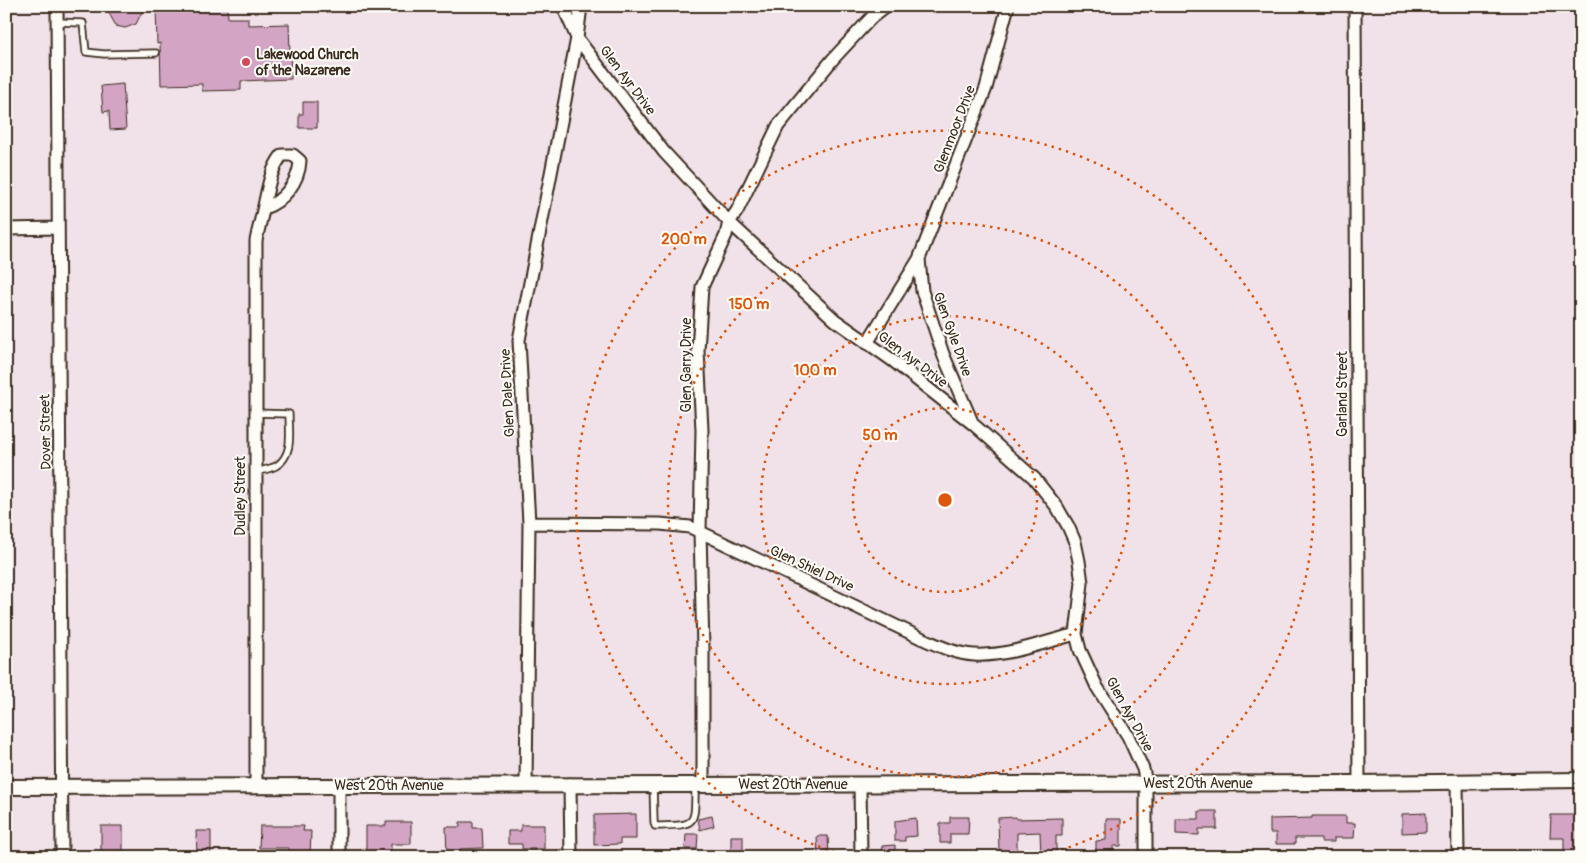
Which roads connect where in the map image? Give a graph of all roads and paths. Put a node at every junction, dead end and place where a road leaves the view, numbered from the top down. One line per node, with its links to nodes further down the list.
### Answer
1 (56, 6): 7 (street, Dover Street)
2 (563, 6): 8 (street, Glen Ayr Drive)
3 (581, 6): 8 (street, Glen Dale Drive)
4 (886, 6): 11 (street, Glen Garry Drive)
5 (1008, 6): 14 (street, Glenmoor Drive)
6 (1355, 6): 24 (street, Garland Street)
7 (57, 22): 9 (lane); 12 (street, Dover Street)
8 (577, 38): 11 (street, Glen Ayr Drive); 19 (street, Glen Dale Drive)
9 (156, 53)
10 (264, 208): 16 (street, Dudley Street)
11 (729, 222): 15 (street, Glen Ayr Drive); 20 (street, Glen Garry Drive)
12 (58, 228): 13 (street); 31 (street, Dover Street)
13 (6, 229)
14 (919, 259): 15 (street); 17 (street, Glen Gyle Drive)
15 (868, 343): 17 (street, Glen Ayr Drive)
16 (255, 413): 18 (street, Dudley Street); 18 (lane)
17 (973, 424): 21 (street, Glen Ayr Drive)
18 (255, 472): 32 (street, Dudley Street)
19 (529, 523): 20 (street, Glen Shiel Drive); 26 (street, Glen Dale Drive)
20 (700, 532): 21 (street, Glen Shiel Drive); 29 (street, Glen Garry Drive)
21 (1076, 634): 25 (street, Glen Ayr Drive)
22 (1581, 780): 23 (street, West 20th Avenue)
23 (1457, 781): 24 (street, West 20th Avenue); 40 (street)
24 (1359, 782): 25 (street, West 20th Avenue)
25 (1146, 783): 30 (street, West 20th Avenue); 39 (street, Glen Ayr Drive)
26 (526, 784): 27 (street, West 20th Avenue); 33 (street, West 20th Avenue)
27 (570, 784): 28 (street, West 20th Avenue); 37 (street)
28 (653, 784): 29 (street, West 20th Avenue); 29 (lane)
29 (699, 784): 30 (street, West 20th Avenue)
30 (860, 784): 38 (street)
31 (62, 786): 32 (street, West 20th Avenue); 34 (street, West 20th Avenue); 35 (street, Dover Street)
32 (256, 786): 33 (street, West 20th Avenue)
33 (339, 786): 36 (street)
34 (6, 787)
35 (62, 857)
36 (339, 857)
37 (571, 857)
38 (861, 857)
39 (1146, 857)
40 (1458, 857)

